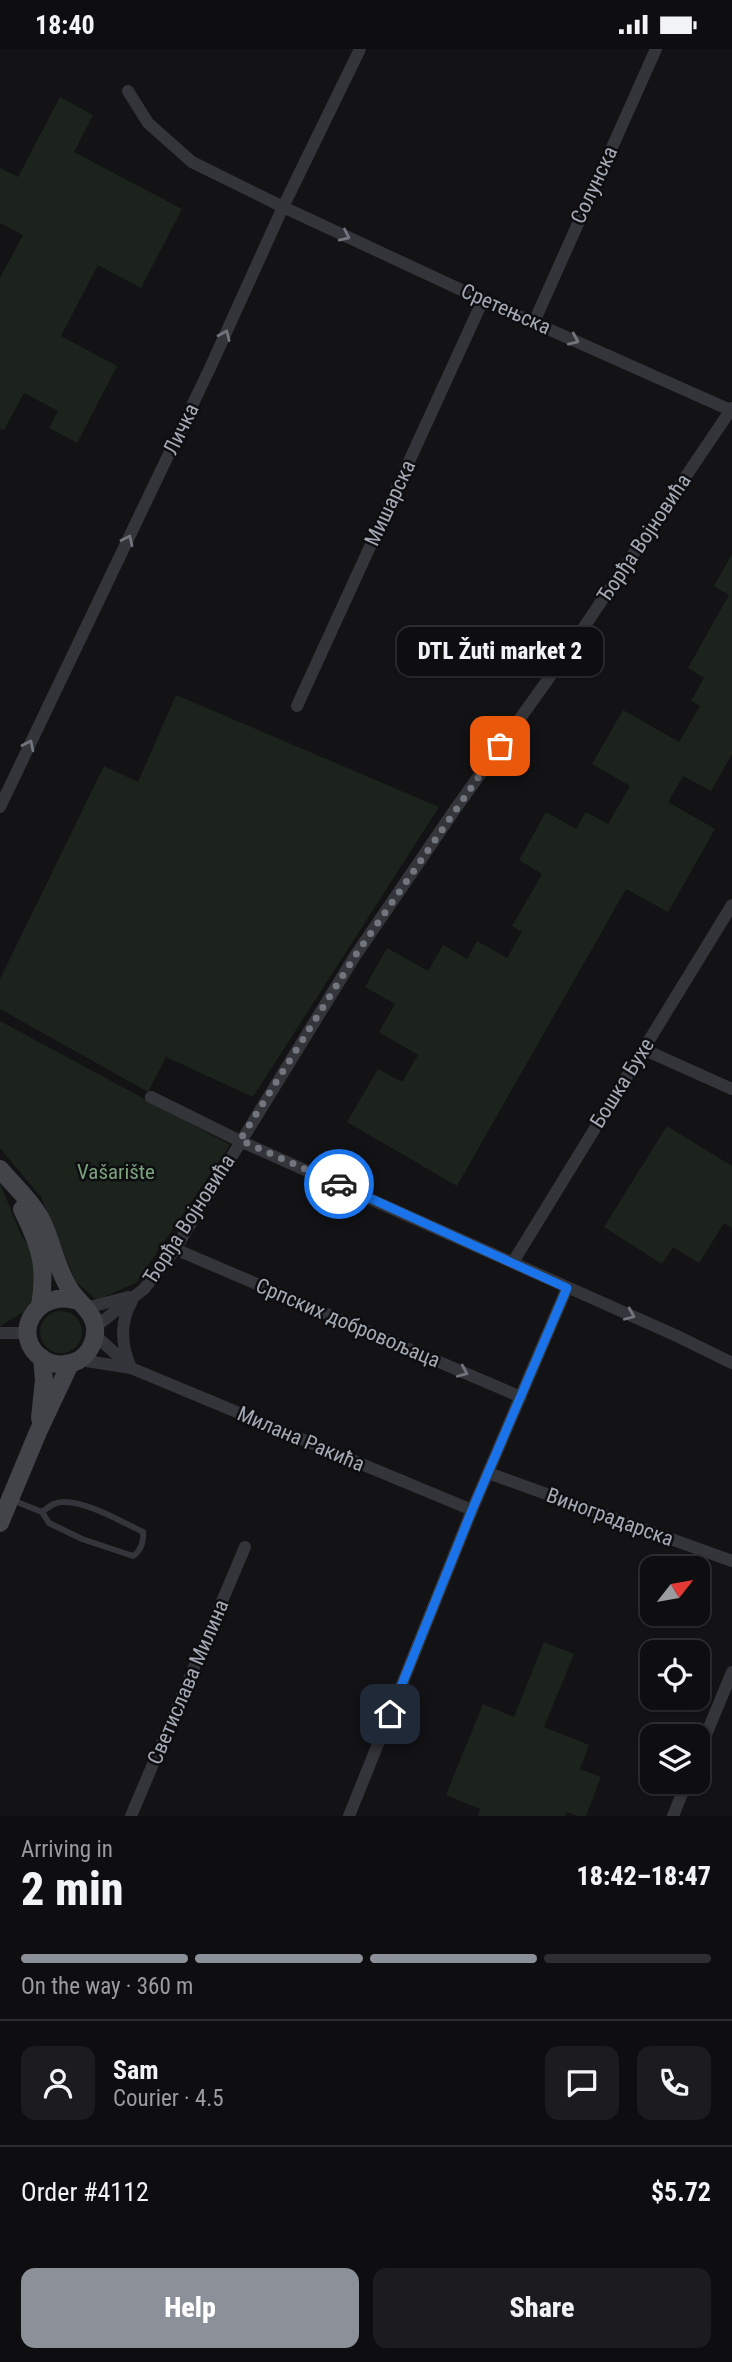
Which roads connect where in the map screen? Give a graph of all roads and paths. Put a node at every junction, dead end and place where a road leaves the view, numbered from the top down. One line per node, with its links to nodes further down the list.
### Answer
1 (360, 49): 4 (street, Личка)
2 (656, 49): 6 (street, Солунска)
3 (128, 91): 4 (street, Сретењска)
4 (283, 207): 5 (street, Сретењска, one-way to 5); 9 (street, Личка, one-way to 4)
5 (483, 300): 6 (street, Сретењска); 8 (street, Мишарска)
6 (534, 321): 7 (street, Сретењска, one-way to 7)
7 (731, 409): 14 (street, Ђорђа Војновића)
8 (297, 706)
9 (0, 807)
10 (732, 905): 11 (street, Бошка Бухе)
11 (643, 1049): 12 (street); 17 (street, Бошка Бухе)
12 (732, 1089)
13 (151, 1097): 14 (street)
14 (240, 1140): 16 (street, Ђорђа Војновића); 17 (street)
15 (5, 1175): 20 (main road); 21 (main road)
16 (174, 1249): 19 (street, Ђорђа Војновића); 29 (street, Српских добровољаца, one-way to 29)
17 (513, 1262): 18 (street)
18 (567, 1288): 27 (street, one-way to 27); 29 (street)
19 (135, 1296): 20 (street, Ђорђа Војновића); 22 (street, Ђорђа Војновића); 28 (street)
20 (82, 1304): 21 (main road); 22 (main road)
21 (40, 1306): 24 (main road)
22 (95, 1331): 26 (main road); 28 (street, Милана Ракића)
23 (0, 1333): 24 (street)
24 (28, 1333): 25 (main road)
25 (42, 1358): 26 (main road); 30 (main road)
26 (75, 1362): 28 (street, Милана Ракића); 30 (main road)
27 (732, 1363)
28 (131, 1367): 33 (street, Милана Ракића)
29 (521, 1397): 31 (street)
30 (38, 1432): 32 (main road)
31 (488, 1473): 33 (street); 37 (street, Виноградарска)
32 (10, 1499): 34 (lane); 35 (main road)
33 (472, 1510): 42 (street)
34 (42, 1512): 34 (lane)
35 (0, 1523)
36 (245, 1547): 41 (street, Светислава Милина)
37 (732, 1561)
38 (732, 1672): 39 (street)
39 (710, 1725)
40 (682, 1794): 43 (street)
41 (131, 1816)
42 (349, 1816)
43 (673, 1816)

